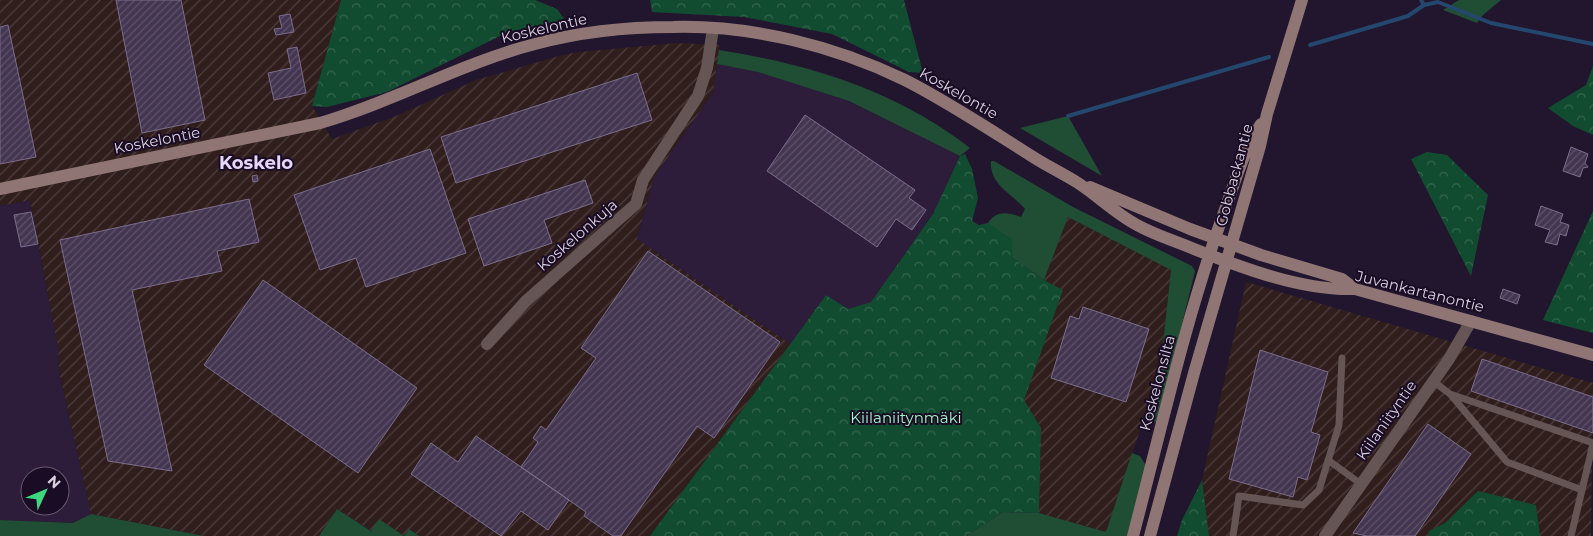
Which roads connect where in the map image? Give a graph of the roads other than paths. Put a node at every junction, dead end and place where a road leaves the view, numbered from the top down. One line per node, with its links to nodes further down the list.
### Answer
1 (1302, 0): 3 (main road, Gobbackantie)
2 (713, 29): 4 (main road, Koskelontie); 5 (main road, Koskelontie); 12 (street, Koskelonkuja)
3 (1266, 114): 6 (main road, Gobbackantie); 7 (main road, Gobbackantie)
4 (1078, 183): 6 (main road, Koskelontie); 8 (main road, Koskelontie)
5 (0, 189)
6 (1215, 238): 7 (main road, Koskelontie); 8 (main road, Koskelonsilta)
7 (1232, 245): 9 (main road); 10 (main road, Koskelontie)
8 (1210, 255): 9 (main road, Juvankartanontie); 21 (main road, Koskelonsilta)
9 (1226, 261): 10 (main road, Juvankartanontie); 22 (main road)
10 (1355, 289): 11 (main road, Juvankartanontie)
11 (1471, 321): 13 (main road, Juvankartanontie); 15 (street, Kiilaniityntie)
12 (488, 344)
13 (1593, 355)
14 (1342, 358): 18 (lane)
15 (1433, 381): 16 (lane); 19 (street, Kiilaniityntie)
16 (1450, 394): 17 (lane); 20 (lane)
17 (1593, 444): 20 (lane)
18 (1328, 460): 19 (lane); 23 (lane)
19 (1361, 484): 24 (street, Kiilaniityntie)
20 (1582, 490): 25 (lane)
21 (1133, 536)
22 (1150, 536)
23 (1234, 536)
24 (1325, 536)
25 (1571, 536)

